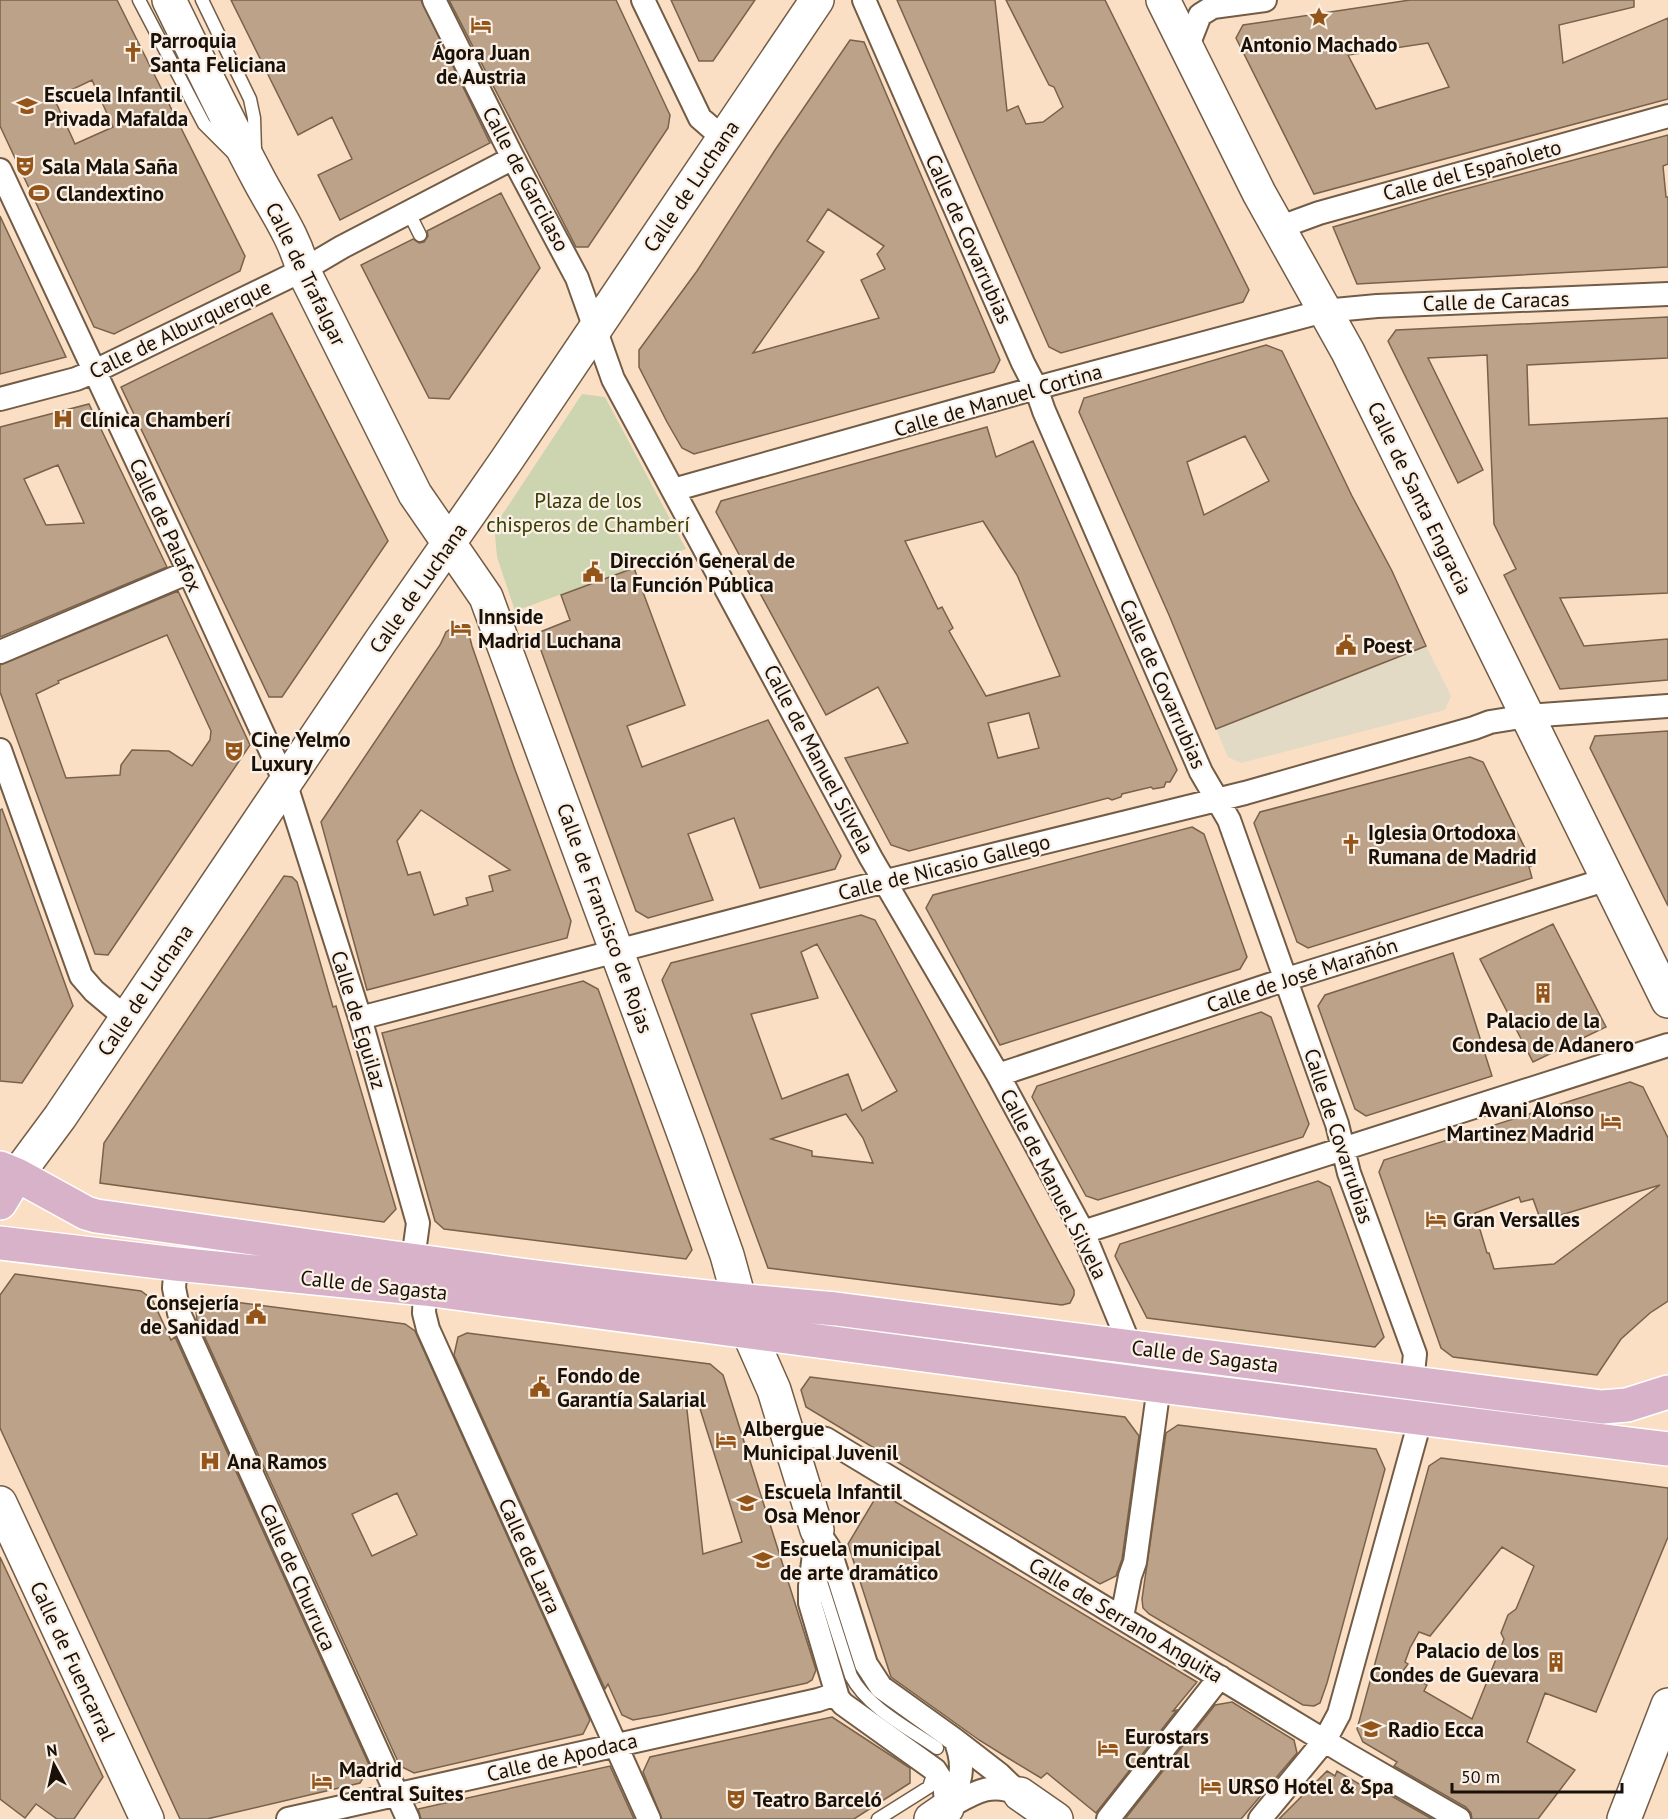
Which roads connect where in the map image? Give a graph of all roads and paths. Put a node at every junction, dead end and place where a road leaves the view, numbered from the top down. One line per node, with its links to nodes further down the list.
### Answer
1 (139, 0): 15 (lane)
2 (169, 0): 15 (street, Calle de Trafalgar)
3 (202, 0): 15 (lane)
4 (434, 0): 13 (street, Calle de Garcilaso)
5 (643, 0): 12 (street)
6 (817, 0): 12 (street, Calle de Luchana)
7 (864, 0): 24 (street, Calle de Covarrubias)
8 (1163, 0): 10 (street, Calle de Santa Engracia)
9 (1265, 0): 10 (street)
10 (1188, 48): 17 (street, Calle de Santa Engracia)
11 (1668, 116): 17 (street, Calle del Españoleto)
12 (723, 138): 22 (street, Calle de Luchana)
13 (513, 158): 16 (street, Calle de Alburquerque); 22 (street, Calle de Garcilaso)
14 (0, 170): 23 (street, Calle de Palafox)
15 (257, 176): 19 (street, Calle de Trafalgar)
16 (409, 213): 18 (lane); 19 (street, Calle de Alburquerque)
17 (1278, 228): 21 (street, Calle de Santa Engracia)
18 (420, 235)
19 (303, 270): 23 (street, Calle de Alburquerque); 27 (street, Calle de Trafalgar)
20 (1668, 294): 21 (street, Calle de Caracas)
21 (1324, 311): 24 (street, Calle de Manuel Cortina); 31 (street, Calle de Santa Engracia)
22 (594, 329): 26 (street, Calle de Manuel Silvela); 27 (street, Calle de Luchana)
23 (95, 371): 25 (street, Calle de Alburquerque); 28 (street, Calle de Palafox)
24 (1036, 388): 26 (street, Calle de Manuel Cortina); 34 (street, Calle de Covarrubias)
25 (0, 399)
26 (673, 490): 36 (street, Calle de Manuel Silvela)
27 (450, 543): 33 (street, Calle de Luchana); 37 (street, Calle de Francisco de Rojas)
28 (189, 572): 29 (street); 33 (street, Calle de Palafox)
29 (0, 652)
30 (1668, 706): 31 (street, Calle de Nicasio Gallego)
31 (1527, 716): 34 (street, Calle de Nicasio Gallego); 35 (street, Calle de Santa Engracia)
32 (0, 750): 41 (street)
33 (285, 782): 40 (street, Calle de Eguilaz); 41 (street, Calle de Luchana)
34 (1215, 800): 36 (street, Calle de Nicasio Gallego); 38 (street, Calle de Covarrubias)
35 (1608, 879): 38 (street, Calle de José Marañón); 39 (street, Calle de Santa Engracia)
36 (886, 881): 37 (street, Calle de Nicasio Gallego); 43 (street, Calle de Manuel Silvela)
37 (618, 951): 40 (street, Calle de Nicasio Gallego); 51 (street, Calle de Francisco de Rojas)
38 (1287, 979): 43 (street, Calle de José Marañón); 44 (street, Calle de Covarrubias)
39 (1668, 1001)
40 (360, 1017): 50 (street, Calle de Eguilaz)
41 (126, 1018): 45 (street, Calle de Luchana)
42 (1668, 1045): 44 (street)
43 (998, 1075): 47 (street, Calle de Manuel Silvela)
44 (1343, 1148): 47 (street); 53 (street, Calle de Covarrubias)
45 (8, 1171): 46 (main road); 50 (main road, Calle de Sagasta)
46 (0, 1203)
47 (1083, 1232): 52 (street, Calle de Manuel Silvela)
48 (0, 1243): 49 (main road, Calle de Sagasta)
49 (176, 1264): 50 (main road, Calle de Sagasta); 68 (street, Calle de Churruca)
50 (419, 1275): 51 (main road, Calle de Sagasta); 66 (street, Calle de Larra)
51 (744, 1316): 52 (main road, Calle de Sagasta); 54 (main road, Calle de Sagasta); 57 (street, Calle de Francisco de Rojas)
52 (1130, 1347): 53 (main road, Calle de Sagasta)
53 (1412, 1383): 55 (main road, Calle de Sagasta)
54 (1159, 1386): 56 (main road, Calle de Sagasta); 61 (street)
55 (1668, 1392)
56 (1421, 1417): 58 (main road, Calle de Sagasta); 65 (street)
57 (789, 1441): 60 (street, Calle de Francisco de Rojas); 61 (street, Calle de Serrano Anguita)
58 (1668, 1449)
59 (0, 1503): 71 (street, Calle de Fuencarral)
60 (817, 1530): 63 (street); 67 (street)
61 (1122, 1617): 62 (street, Calle de Serrano Anguita)
62 (1220, 1677): 65 (street, Calle de Serrano Anguita); 77 (street)
63 (835, 1691): 66 (street, Calle de Apodaca); 67 (street)
64 (1668, 1705): 80 (street)
65 (1325, 1740): 78 (street); 79 (street, Calle de Serrano Anguita)
66 (615, 1745): 68 (street, Calle de Apodaca); 74 (street, Calle de Larra)
67 (941, 1751): 69 (street); 70 (street); 70 (street); 75 (lane)
68 (396, 1794): 72 (street, Calle de Apodaca); 73 (street, Calle de Churruca)
69 (1020, 1794): 70 (street); 76 (street)
70 (939, 1814)
71 (147, 1819)
72 (288, 1819)
73 (408, 1819)
74 (649, 1819)
75 (878, 1819)
76 (1056, 1819)
77 (1108, 1819)
78 (1260, 1819)
79 (1459, 1819)
80 (1624, 1819)

